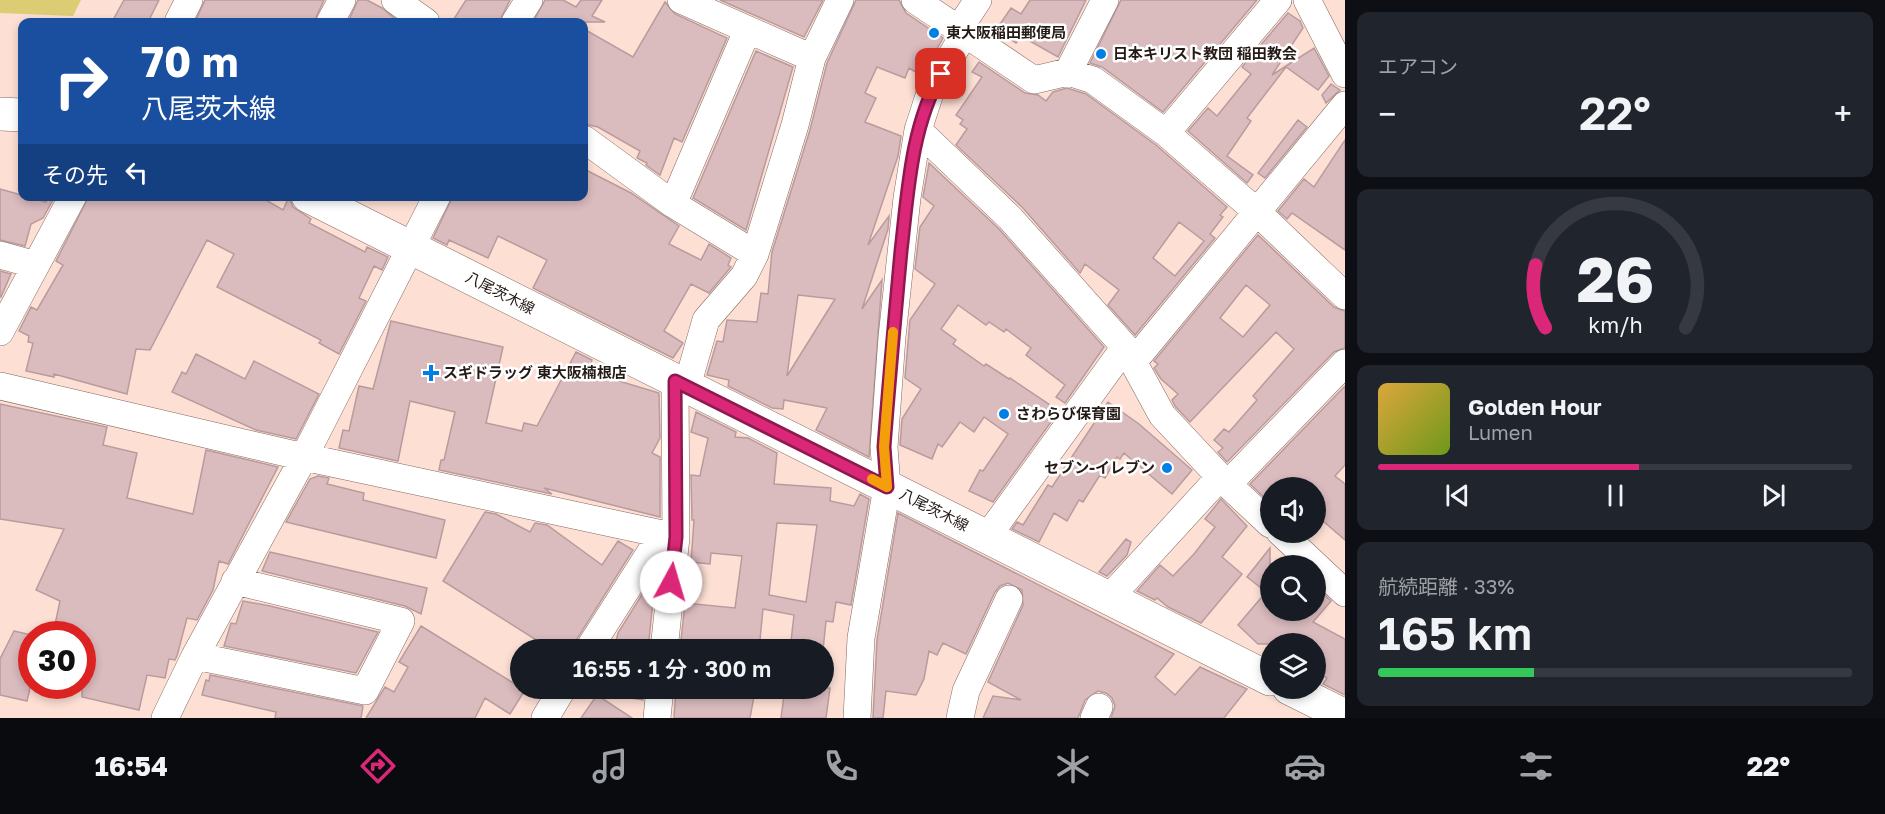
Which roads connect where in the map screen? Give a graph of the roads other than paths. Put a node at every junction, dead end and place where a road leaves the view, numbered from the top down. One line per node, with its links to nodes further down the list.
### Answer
1 (189, 0): 12 (street)
2 (342, 0): 13 (street)
3 (395, 0): 14 (street)
4 (529, 0): 15 (street)
5 (681, 0): 16 (street)
6 (840, 0): 18 (street)
7 (915, 0): 17 (street)
8 (978, 0): 17 (street)
9 (1106, 0): 19 (street)
10 (1278, 0): 25 (street)
11 (1307, 0): 20 (street)
12 (180, 18)
13 (332, 18)
14 (420, 18)
15 (518, 18)
16 (747, 31): 18 (street); 30 (street)
17 (964, 34): 19 (street); 24 (street)
18 (812, 58): 33 (street)
19 (1068, 72): 25 (street)
20 (1345, 74)
21 (1345, 105): 31 (street)
22 (0, 114): 23 (main road)
23 (18, 115)
24 (918, 130): 38 (street); 44 (street)
25 (1166, 133): 31 (street)
26 (588, 142): 30 (street)
27 (70, 201): 35 (street)
28 (318, 201): 32 (main road, 八尾茨木線)
29 (434, 201): 32 (street)
30 (673, 204): 33 (street)
31 (1257, 211): 36 (street); 38 (street)
32 (410, 247): 40 (main road, 八尾茨木線); 42 (street)
33 (755, 254): 40 (street)
34 (0, 255): 35 (street)
35 (36, 265): 37 (street)
36 (1345, 296)
37 (0, 332)
38 (1130, 354): 43 (street); 47 (street)
39 (1345, 363): 43 (street)
40 (681, 384): 44 (main road, 八尾茨木線); 46 (street)
41 (0, 386): 42 (street)
42 (304, 457): 46 (street); 49 (street)
43 (1224, 480): 45 (street); 51 (street)
44 (887, 487): 47 (main road, 八尾茨木線); 64 (street)
45 (1260, 514)
46 (669, 535): 53 (street); 54 (street)
47 (987, 537): 51 (main road, 八尾茨木線)
48 (1292, 543): 50 (street)
49 (235, 581): 55 (street); 55 (street)
50 (1345, 593)
51 (1109, 598): 56 (main road, 八尾茨木線)
52 (1009, 599): 65 (street)
53 (596, 639)
54 (664, 639)
55 (195, 656): 61 (street)
56 (1260, 675)
57 (556, 699): 62 (street)
58 (659, 699): 63 (street)
59 (1311, 699): 60 (main road)
60 (1345, 716)
61 (165, 718)
62 (545, 718)
63 (657, 718)
64 (857, 718)
65 (960, 718)

